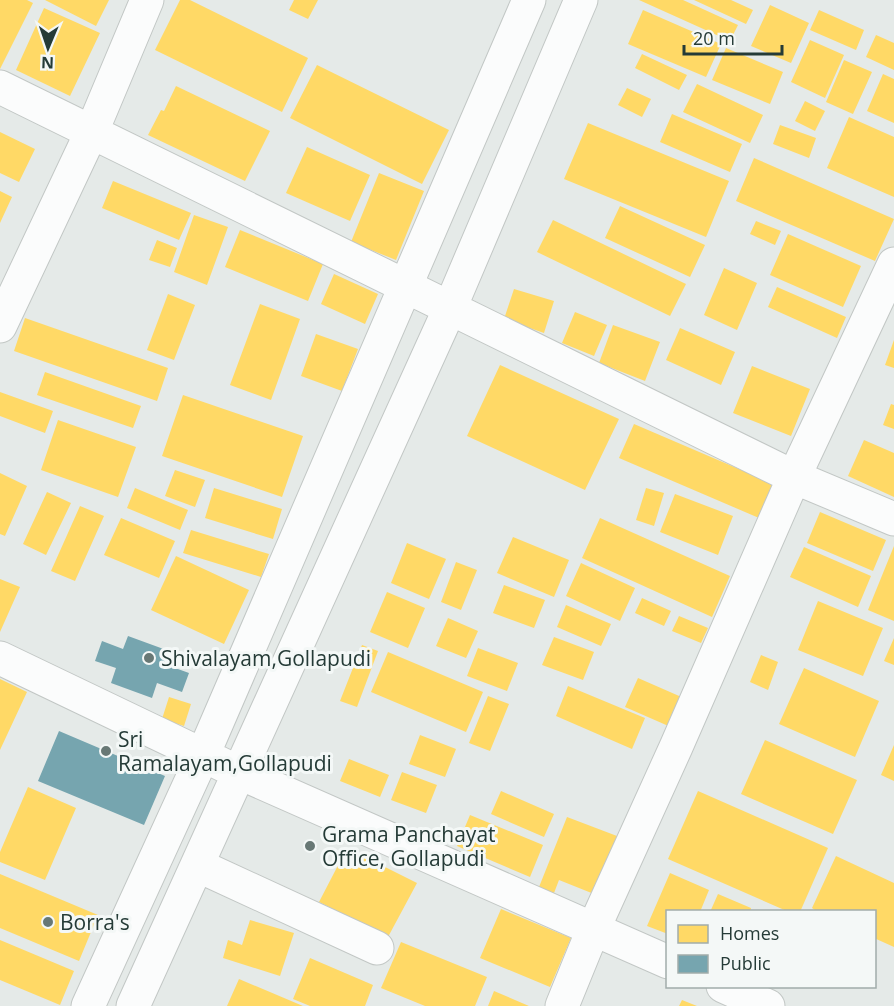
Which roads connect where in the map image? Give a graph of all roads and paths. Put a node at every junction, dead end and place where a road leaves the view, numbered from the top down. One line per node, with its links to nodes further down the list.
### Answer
1 (147, 0): 5 (street)
2 (529, 0): 7 (street)
3 (581, 0): 8 (street)
4 (0, 87): 5 (street)
5 (92, 131): 7 (street); 9 (street)
6 (894, 264): 10 (street)
7 (406, 286): 8 (street); 13 (street)
8 (450, 308): 10 (street); 14 (street)
9 (0, 326)
10 (794, 477): 11 (street); 16 (street)
11 (894, 519)
12 (0, 658): 13 (street)
13 (203, 755): 14 (street); 20 (street)
14 (240, 773): 15 (street); 16 (street)
15 (197, 865): 17 (street); 21 (street)
16 (592, 930): 18 (street); 22 (street)
17 (377, 948)
18 (666, 961)
19 (725, 988): 23 (street)
20 (88, 1006)
21 (134, 1006)
22 (562, 1006)
23 (768, 1006)

